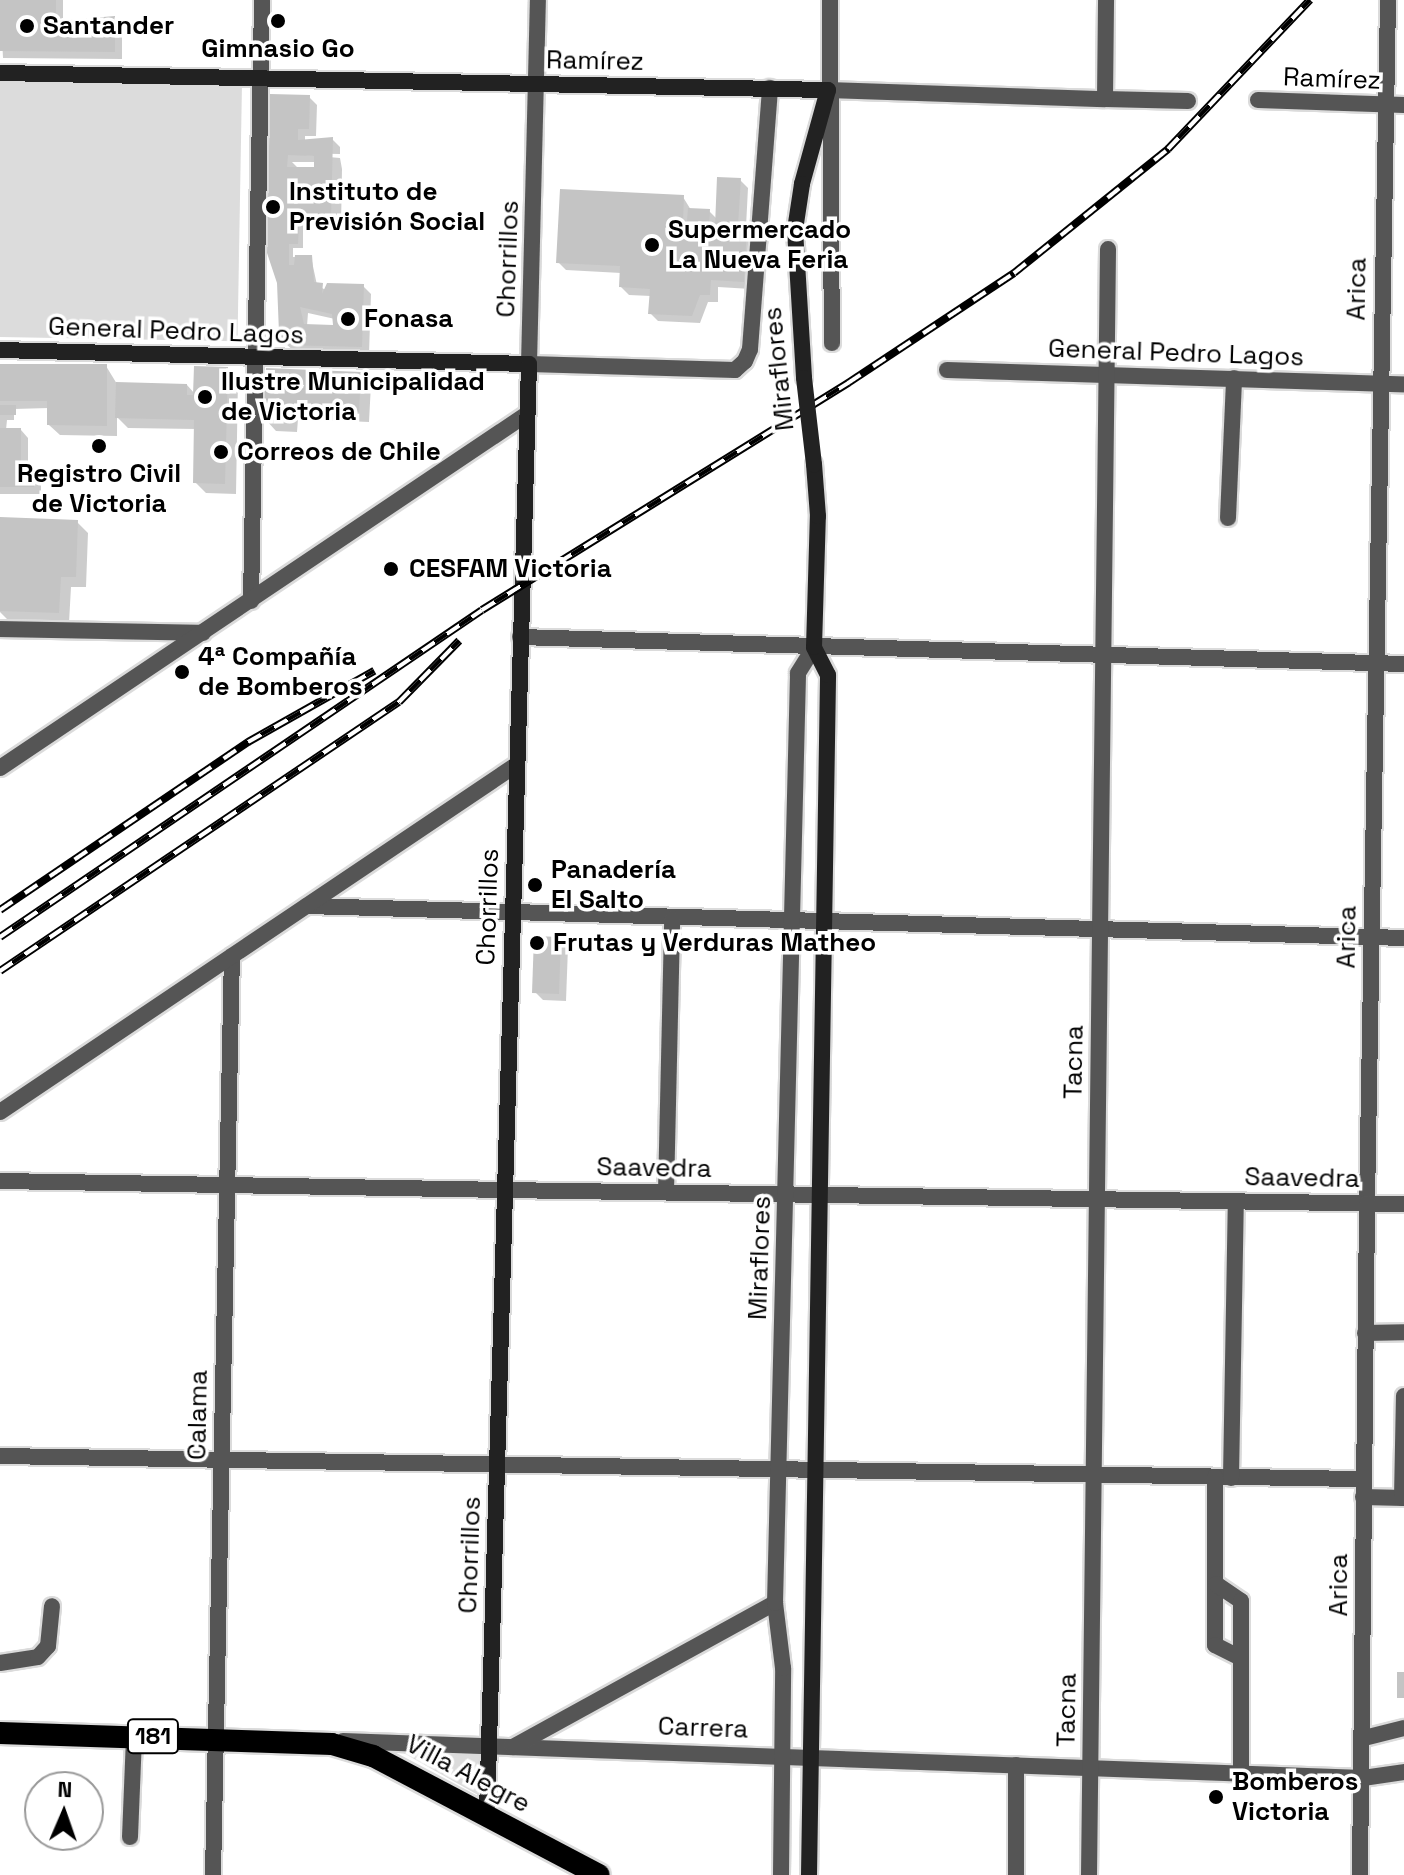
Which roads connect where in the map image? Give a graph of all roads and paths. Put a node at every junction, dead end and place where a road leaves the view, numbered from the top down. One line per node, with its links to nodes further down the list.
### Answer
1 (262, 0): 7 (street)
2 (538, 0): 8 (street, Chorrillos)
3 (830, 0): 10 (street, Miraflores)
4 (1106, 0): 11 (street)
5 (1388, 0): 14 (street, Arica)
6 (0, 73): 7 (main road, Ramírez)
7 (260, 79): 8 (main road, Ramírez); 19 (street)
8 (536, 84): 9 (main road, Ramírez); 20 (street, Chorrillos)
9 (770, 88): 10 (main road, Ramírez); 20 (street, General Pedro Lagos)
10 (828, 90): 11 (street, Ramírez); 17 (street, Miraflores); 32 (main road, Miraflores, bridge)
11 (1105, 99): 13 (street, Ramírez)
12 (1258, 100): 14 (street, Ramírez)
13 (1188, 101)
14 (1384, 104): 15 (street, Ramírez); 24 (street, Arica)
15 (1404, 105)
16 (1108, 249): 22 (street, Tacna)
17 (832, 343)
18 (0, 350): 19 (main road, General Pedro Lagos)
19 (255, 357): 20 (main road, General Pedro Lagos); 28 (street)
20 (529, 364): 26 (main road, Chorrillos)
21 (947, 370): 22 (street, General Pedro Lagos)
22 (1105, 376): 23 (street, General Pedro Lagos); 33 (street, Tacna)
23 (1234, 378): 24 (street, General Pedro Lagos); 27 (street)
24 (1380, 384): 25 (street, General Pedro Lagos); 34 (street, Arica)
25 (1404, 384)
26 (527, 414): 28 (street); 31 (main road, Chorrillos)
27 (1228, 518)
28 (251, 601): 30 (street)
29 (0, 629): 30 (street)
30 (203, 633): 37 (street)
31 (520, 637): 32 (street); 36 (main road, Chorrillos)
32 (814, 647): 33 (street); 41 (street, Miraflores); 42 (main road, Miraflores)
33 (1100, 656): 34 (street); 43 (street, Tacna)
34 (1375, 663): 35 (street); 44 (street, Arica)
35 (1404, 664)
36 (516, 765): 38 (street); 39 (main road, Chorrillos)
37 (0, 768)
38 (307, 906): 39 (street); 46 (street)
39 (512, 914): 40 (street); 50 (main road, Chorrillos)
40 (672, 919): 41 (street); 51 (street)
41 (794, 922): 42 (street); 52 (street, Miraflores)
42 (825, 923): 43 (street); 53 (main road, Miraflores)
43 (1100, 930): 44 (street); 54 (street, Tacna)
44 (1371, 937): 45 (street); 56 (street, Arica)
45 (1404, 938)
46 (232, 956): 47 (street); 49 (street, Calama)
47 (0, 1112)
48 (0, 1181): 49 (street, Saavedra)
49 (228, 1185): 50 (street, Saavedra); 62 (street, Calama)
50 (504, 1190): 51 (street, Saavedra); 63 (main road, Chorrillos)
51 (666, 1192): 52 (street, Saavedra)
52 (786, 1194): 53 (street, Saavedra); 64 (street, Miraflores)
53 (820, 1195): 54 (street, Saavedra); 65 (main road, Miraflores)
54 (1096, 1199): 55 (street, Saavedra); 66 (street, Tacna)
55 (1236, 1201): 56 (street, Saavedra); 67 (street)
56 (1367, 1203): 57 (street, Saavedra); 59 (street, Arica)
57 (1404, 1204)
58 (1404, 1332): 59 (street)
59 (1365, 1333): 68 (street, Arica)
60 (1404, 1396): 70 (street)
61 (0, 1456): 62 (street)
62 (221, 1462): 63 (street); 79 (street, Calama)
63 (496, 1468): 64 (street); 82 (main road, Chorrillos)
64 (778, 1472): 65 (street); 72 (street, Miraflores)
65 (814, 1472): 66 (street); 85 (main road, Miraflores)
66 (1093, 1476): 67 (street); 87 (street, Tacna)
67 (1223, 1478): 68 (street); 71 (street)
68 (1363, 1479): 69 (street, Arica)
69 (1363, 1497): 70 (street); 80 (street, Arica)
70 (1403, 1498)
71 (1216, 1584): 74 (street); 74 (street)
72 (775, 1603): 83 (street); 84 (street, Miraflores)
73 (52, 1606): 75 (street)
74 (1240, 1658): 88 (street)
75 (0, 1663)
76 (1404, 1728): 80 (street)
77 (0, 1733): 78 (highway, Carrera / 181)
78 (134, 1736): 79 (highway, Carrera / 181); 92 (street)
79 (215, 1738): 81 (highway, Carrera / 181); 93 (street, Calama)
80 (1364, 1738): 90 (street, Arica)
81 (305, 1740): 82 (street, Carrera); 91 (highway, Villa Alegre / 181)
82 (489, 1747): 83 (street, Carrera); 91 (main road, Chorrillos)
83 (512, 1748): 84 (street, Carrera)
84 (783, 1760): 85 (street, Carrera); 95 (street, Miraflores)
85 (811, 1760): 86 (street, Carrera); 96 (main road, Miraflores)
86 (1016, 1765): 87 (street, Carrera); 97 (street)
87 (1090, 1767): 88 (street, Carrera); 98 (street, Tacna)
88 (1241, 1770): 90 (street, Carrera)
89 (1404, 1772): 90 (street, Carrera)
90 (1363, 1778): 99 (street, Arica)
91 (487, 1815): 94 (highway, Villa Alegre / 181)
92 (130, 1837)
93 (213, 1875)
94 (599, 1875)
95 (781, 1875)
96 (809, 1875)
97 (1016, 1875)
98 (1089, 1875)
99 (1360, 1875)

